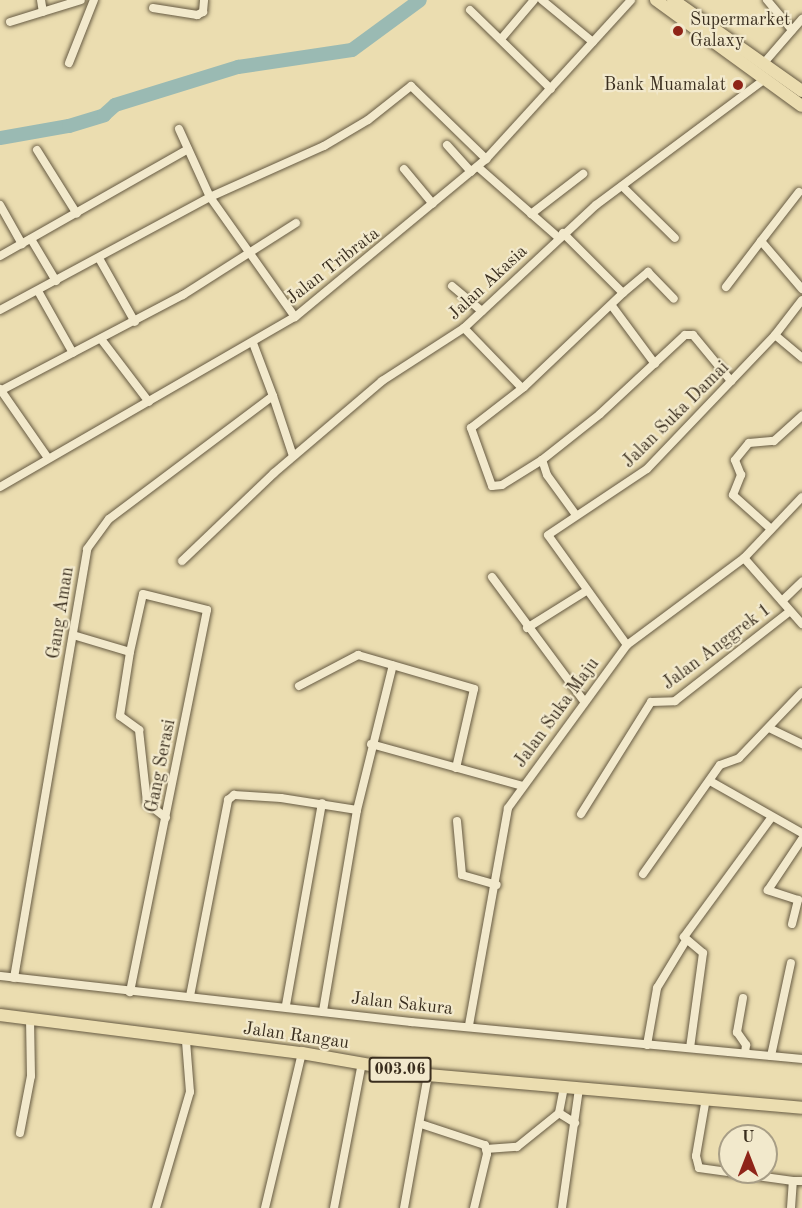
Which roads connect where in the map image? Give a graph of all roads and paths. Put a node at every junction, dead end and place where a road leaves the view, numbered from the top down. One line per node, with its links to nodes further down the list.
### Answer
1 (41, 0): 13 (street)
2 (81, 0): 13 (street)
3 (94, 0): 19 (street)
4 (204, 0): 11 (street)
5 (534, 0): 17 (street)
6 (542, 0): 18 (street)
7 (631, 0): 18 (street, Jalan Tribrata)
8 (656, 0): 21 (main road)
9 (673, 0): 20 (main road)
10 (767, 0): 16 (street)
11 (153, 8)
12 (470, 10): 17 (street)
13 (43, 12): 15 (street)
14 (802, 19): 16 (street)
15 (10, 22)
16 (792, 30): 20 (street)
17 (501, 39): 22 (street)
18 (593, 42): 22 (street, Jalan Tribrata)
19 (69, 63)
20 (763, 64): 23 (main road)
21 (765, 79): 24 (main road); 33 (street, Jalan Akasia)
22 (550, 89): 29 (street, Jalan Tribrata)
23 (802, 91)
24 (802, 106)
25 (179, 129): 27 (street)
26 (447, 145): 31 (street)
27 (188, 149): 35 (street); 38 (street)
28 (37, 150): 38 (street)
29 (486, 159): 31 (street, Jalan Tribrata); 35 (street)
30 (404, 169): 36 (street)
31 (475, 170): 36 (street, Jalan Tribrata); 39 (street)
32 (583, 174): 39 (street)
33 (622, 186): 41 (street, Jalan Akasia); 42 (street)
34 (799, 192): 44 (street)
35 (210, 197): 46 (street); 48 (street)
36 (433, 204): 60 (street, Jalan Tribrata)
37 (0, 205): 45 (street)
38 (77, 214): 43 (street)
39 (531, 214): 41 (street)
40 (296, 223): 46 (street)
41 (561, 236): 54 (street); 59 (street, Jalan Akasia)
42 (675, 238)
43 (31, 239): 45 (street); 49 (street)
44 (761, 241): 51 (street); 52 (street)
45 (22, 244): 47 (street)
46 (250, 255): 60 (street); 61 (street)
47 (0, 256)
48 (100, 260): 49 (street); 61 (street)
49 (56, 281): 53 (street)
50 (452, 286): 59 (street)
51 (726, 287)
52 (802, 289)
53 (38, 291): 58 (street); 66 (street)
54 (623, 292): 55 (street); 57 (street)
55 (674, 299)
56 (802, 300): 63 (street, Jalan Suka Damai)
57 (612, 306): 68 (street); 70 (street)
58 (0, 310)
59 (482, 311): 62 (street, Jalan Akasia)
60 (295, 316): 65 (street, Jalan Tribrata)
61 (135, 322): 64 (street)
62 (464, 328): 70 (street); 75 (street, Jalan Akasia)
63 (775, 335): 67 (street); 69 (street, Jalan Suka Damai)
64 (101, 339): 66 (street); 73 (street)
65 (253, 343): 72 (street); 73 (street, Jalan Tribrata)
66 (73, 353): 71 (street)
67 (802, 358)
68 (655, 364): 69 (street); 77 (street)
69 (731, 381): 80 (street, Jalan Suka Damai)
70 (522, 388): 77 (street)
71 (0, 391): 76 (street)
72 (273, 396): 75 (street); 91 (street, Gang Aman)
73 (149, 402): 76 (street, Jalan Tribrata)
74 (802, 416): 81 (street)
75 (293, 456): 83 (street, Jalan Akasia)
76 (48, 458): 78 (street, Jalan Tribrata)
77 (542, 460): 80 (street)
78 (0, 487)
79 (802, 497): 81 (street, Jalan Suka Maju)
80 (576, 515): 86 (street, Jalan Suka Damai)
81 (771, 529): 82 (street, Jalan Suka Maju)
82 (744, 558): 87 (street); 92 (street, Jalan Suka Maju)
83 (182, 561)
84 (492, 577): 90 (street)
85 (802, 582): 87 (street)
86 (586, 591): 90 (street); 92 (street, Jalan Suka Damai)
87 (782, 601): 88 (street)
88 (790, 611): 89 (street); 106 (street, Jalan Anggrek 1)
89 (802, 624)
90 (527, 628): 97 (street)
91 (73, 634): 93 (street); 118 (street, Gang Aman)
92 (627, 645): 97 (street, Jalan Suka Maju)
93 (130, 652): 107 (street); 107 (street, Gang Serasi)
94 (393, 665): 95 (street); 99 (street); 101 (street)
95 (299, 686)
96 (802, 692): 98 (street)
97 (584, 700): 103 (street, Jalan Suka Maju)
98 (769, 728): 100 (street); 102 (street)
99 (371, 744): 101 (street); 105 (street)
100 (802, 744)
101 (456, 768): 103 (street)
102 (710, 781): 108 (street); 112 (street)
103 (522, 786): 113 (street, Jalan Suka Maju)
104 (322, 803): 105 (street); 120 (street); 122 (street)
105 (357, 810): 123 (street)
106 (581, 814)
107 (166, 818): 119 (street, Gang Serasi)
108 (771, 818): 110 (street); 115 (street)
109 (457, 821): 113 (street)
110 (802, 833)
111 (802, 839): 114 (street)
112 (643, 874)
113 (497, 885): 126 (street, Jalan Suka Maju)
114 (792, 924)
115 (685, 942): 128 (street); 129 (street)
116 (791, 963): 132 (street)
117 (0, 976): 118 (street, Jalan Sakura)
118 (14, 978): 119 (street, Jalan Sakura)
119 (130, 992): 120 (street, Jalan Sakura)
120 (190, 996): 122 (street, Jalan Sakura)
121 (743, 998): 131 (street)
122 (286, 1005): 123 (street, Jalan Sakura)
123 (323, 1010): 126 (street, Jalan Sakura)
124 (0, 1015): 125 (main road, Jalan Rangau / 003.06)
125 (30, 1018): 127 (main road, Jalan Rangau / 003.06); 143 (street)
126 (469, 1025): 128 (street, Jalan Sakura)
127 (186, 1041): 130 (main road, Jalan Rangau / 003.06); 147 (street)
128 (647, 1045): 129 (street, Jalan Sakura)
129 (690, 1048): 131 (street, Jalan Sakura)
130 (302, 1053): 134 (main road, Jalan Rangau / 003.06); 148 (street)
131 (745, 1053): 132 (street, Jalan Sakura)
132 (771, 1056): 133 (street, Jalan Sakura)
133 (802, 1059)
134 (362, 1063): 135 (main road, Jalan Rangau / 003.06); 149 (street)
135 (428, 1075): 136 (main road, Jalan Rangau / 003.06); 142 (street)
136 (564, 1087): 137 (main road, Jalan Rangau / 003.06); 140 (street)
137 (579, 1089): 138 (main road, Jalan Rangau / 003.06); 141 (street)
138 (706, 1098): 139 (main road, Jalan Rangau / 003.06); 145 (street)
139 (802, 1108)
140 (559, 1113): 141 (street); 144 (street)
141 (575, 1123): 152 (street)
142 (421, 1124): 144 (street); 150 (street)
143 (20, 1133)
144 (486, 1149): 151 (street)
145 (792, 1181): 146 (street); 153 (street)
146 (802, 1181)
147 (156, 1208)
148 (265, 1208)
149 (334, 1208)
150 (404, 1208)
151 (474, 1208)
152 (562, 1208)
153 (791, 1208)

